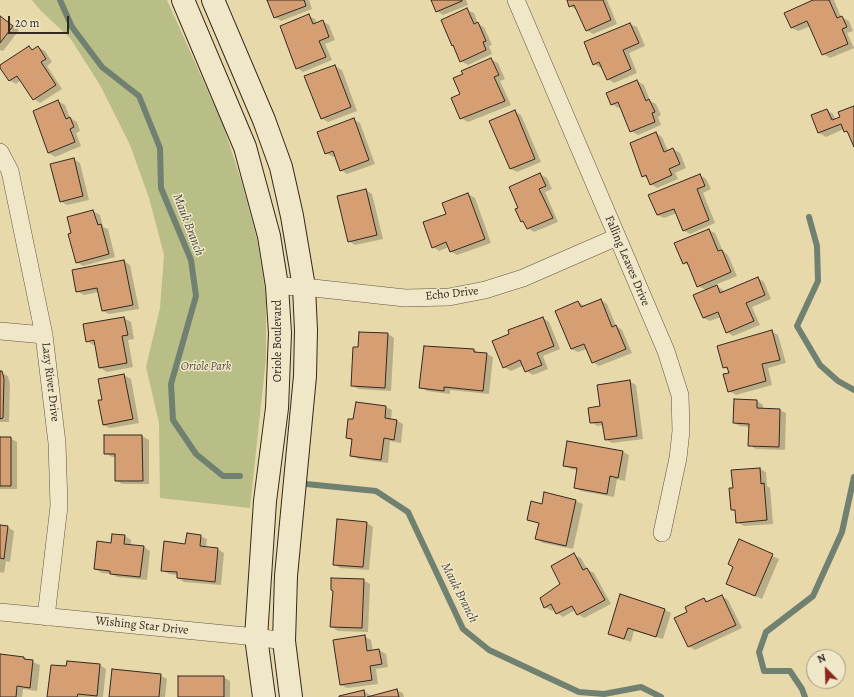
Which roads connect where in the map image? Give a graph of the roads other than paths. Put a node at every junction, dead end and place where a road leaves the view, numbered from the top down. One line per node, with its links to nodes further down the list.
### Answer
1 (183, 0): 7 (street, Oriole Boulevard)
2 (213, 0): 8 (street)
3 (516, 0): 6 (street, Falling Leaves Drive)
4 (0, 152): 5 (street, Lazy River Drive)
5 (6, 183): 10 (street, Lazy River Drive)
6 (617, 237): 8 (street, Echo Drive); 11 (street, Falling Leaves Drive)
7 (277, 286): 8 (street, Echo Drive); 14 (street, Oriole Boulevard)
8 (304, 287): 15 (street)
9 (0, 331): 10 (street)
10 (44, 335): 13 (street, Lazy River Drive)
11 (662, 533)
12 (0, 612): 13 (street, Wishing Star Drive)
13 (46, 616): 14 (street, Wishing Star Drive)
14 (256, 637): 15 (street, Wishing Star Drive); 16 (street, Oriole Boulevard)
15 (284, 641): 17 (street)
16 (264, 697)
17 (291, 697)

